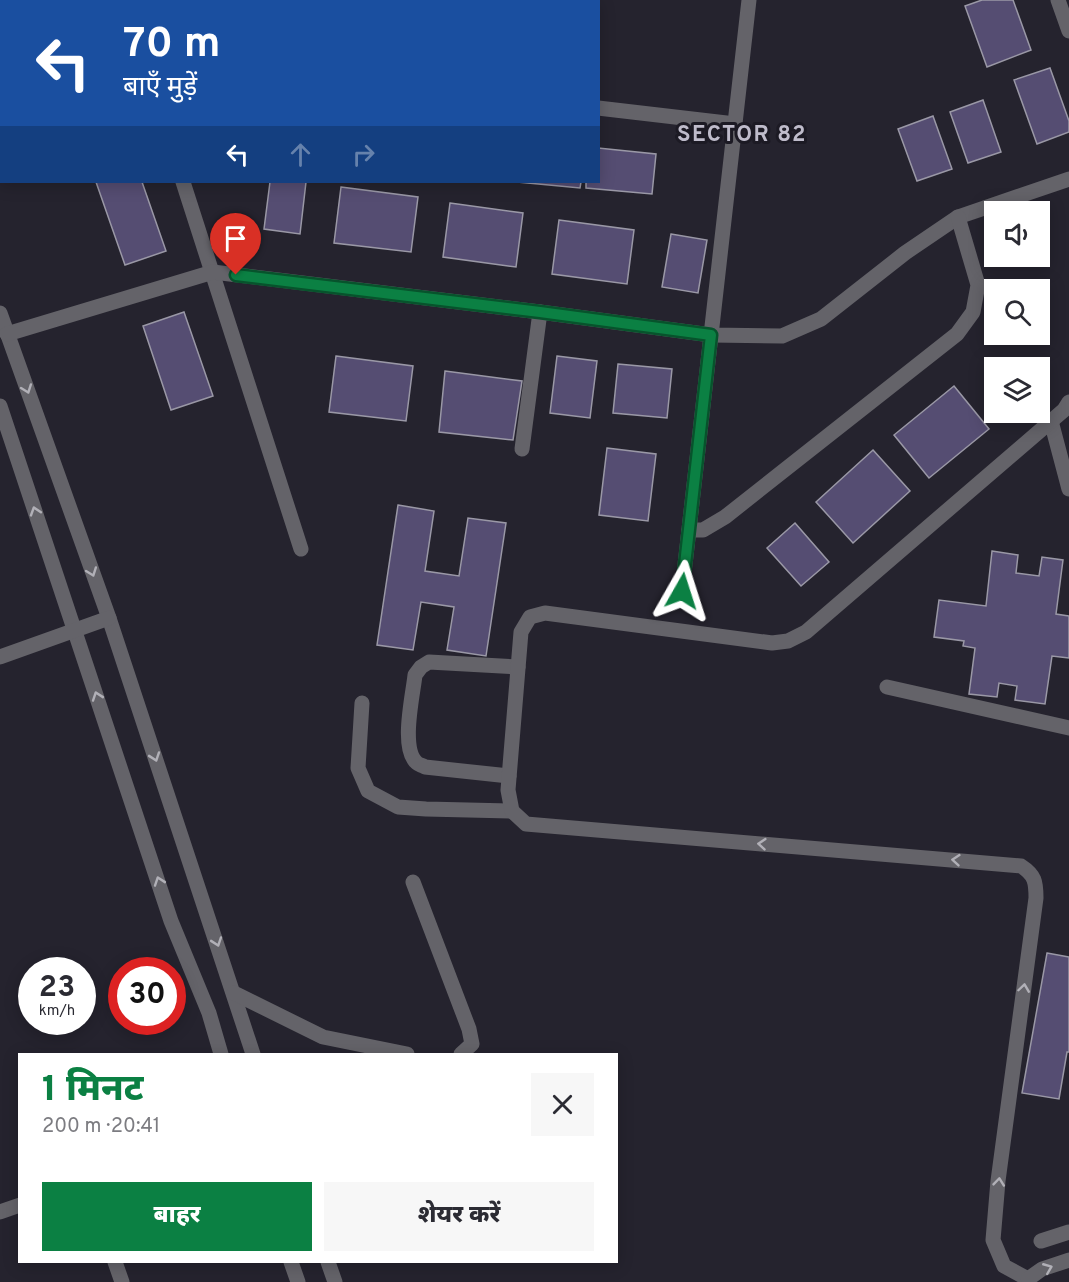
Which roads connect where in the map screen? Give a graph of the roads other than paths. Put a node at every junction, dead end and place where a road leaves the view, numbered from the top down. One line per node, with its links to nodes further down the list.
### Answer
1 (749, 0): 5 (street)
2 (1058, 0): 3 (street)
3 (1069, 31)
4 (600, 108): 5 (street)
5 (735, 124): 13 (street)
6 (1069, 179): 8 (street)
7 (183, 183): 9 (street)
8 (958, 217): 13 (street); 19 (street)
9 (213, 272): 10 (street); 12 (street); 20 (street)
10 (540, 312): 13 (street); 17 (street)
11 (0, 313): 12 (street)
12 (7, 334): 22 (street, one-way to 22)
13 (711, 335): 19 (street)
14 (1069, 402): 16 (street)
15 (0, 406): 23 (street, one-way to 15)
16 (1051, 421): 18 (street); 25 (street)
17 (522, 449)
18 (1069, 489)
19 (689, 530): 21 (street)
20 (302, 549)
21 (682, 591)
22 (109, 618): 23 (street); 32 (street, one-way to 32)
23 (75, 631): 24 (street); 33 (street, one-way to 23)
24 (0, 657)
25 (518, 667): 29 (street); 29 (street)
26 (887, 687): 28 (street)
27 (362, 703): 30 (street)
28 (1069, 728)
29 (509, 776): 30 (street)
30 (512, 811): 45 (street, one-way to 30)
31 (413, 882): 36 (street)
32 (234, 993): 34 (street); 35 (street)
33 (221, 1053)
34 (253, 1053)
35 (401, 1053)
36 (462, 1053)
37 (18, 1207): 38 (street)
38 (0, 1212)
39 (1069, 1232): 40 (street)
40 (1041, 1241)
41 (1069, 1260): 45 (street, one-way to 41)
42 (115, 1263): 46 (street)
43 (291, 1263): 47 (street)
44 (328, 1263): 48 (street)
45 (1028, 1280)
46 (122, 1282)
47 (298, 1282)
48 (335, 1282)

